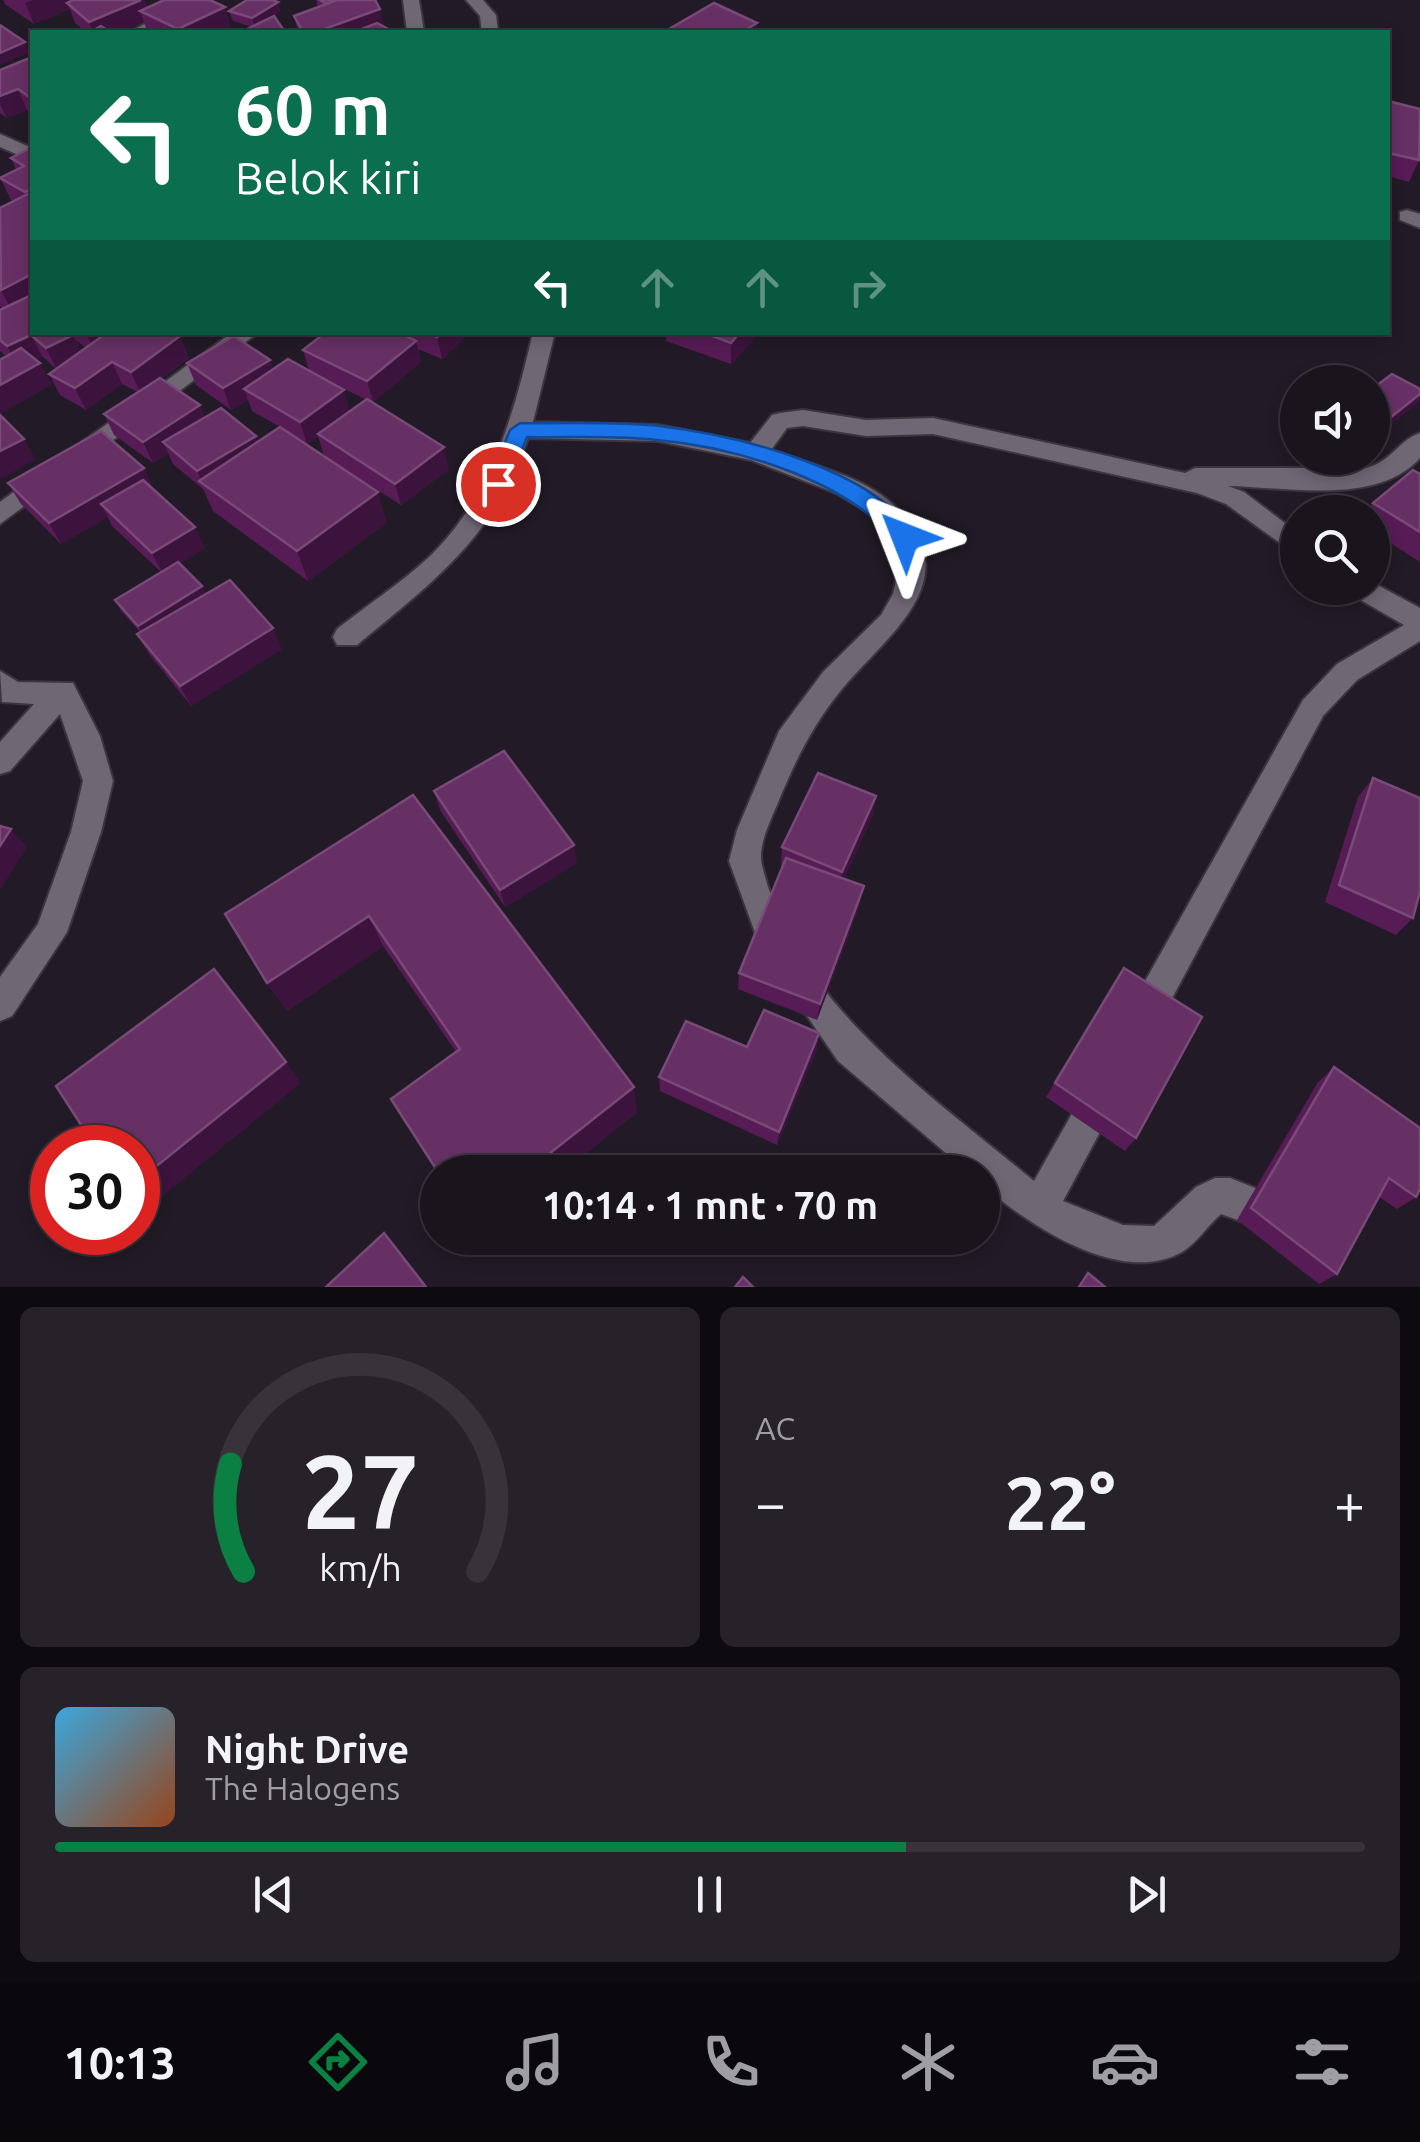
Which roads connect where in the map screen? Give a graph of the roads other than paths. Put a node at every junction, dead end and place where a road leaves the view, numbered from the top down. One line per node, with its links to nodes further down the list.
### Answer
1 (201, 0): 5 (street)
2 (411, 0): 4 (street)
3 (474, 0): 6 (street)
4 (409, 26)
5 (144, 30)
6 (490, 30)
7 (0, 135): 8 (street)
8 (30, 154)
9 (244, 335): 15 (street)
10 (543, 335): 11 (street)
11 (520, 430): 13 (street); 19 (street)
12 (1420, 441): 14 (street)
13 (756, 453): 14 (street); 24 (street)
14 (1167, 478): 16 (street)
15 (0, 515)
16 (1280, 532)
17 (1388, 605): 18 (street)
18 (1420, 625): 24 (street)
19 (346, 637)
20 (0, 682): 21 (street)
21 (63, 692): 22 (street); 23 (street)
22 (0, 762)
23 (0, 1004)
24 (1039, 1209): 25 (street)
25 (1306, 1226)

